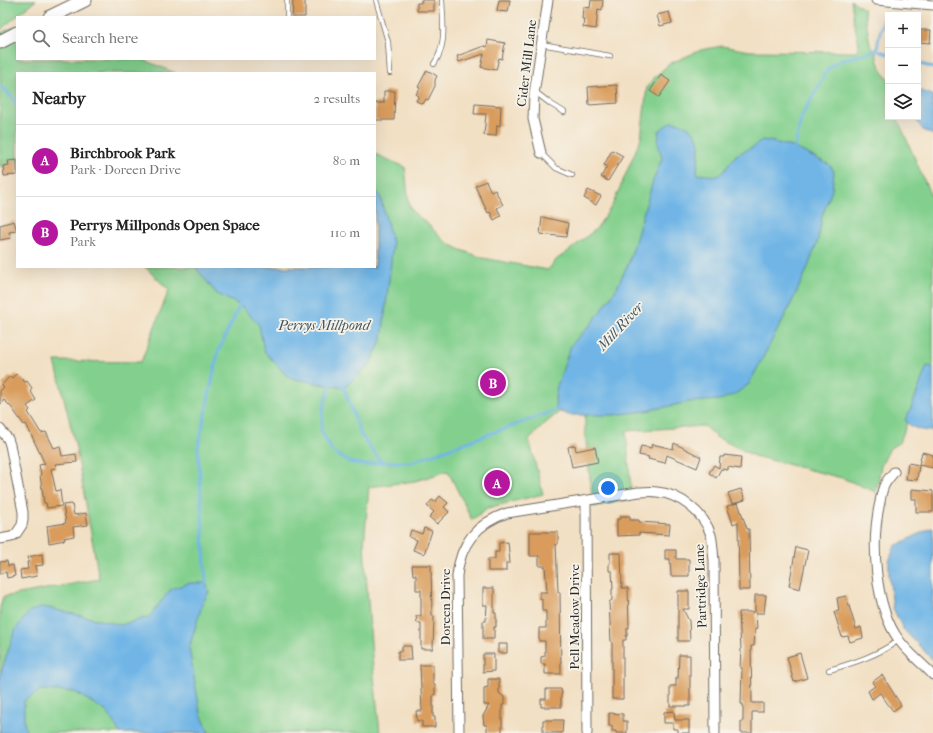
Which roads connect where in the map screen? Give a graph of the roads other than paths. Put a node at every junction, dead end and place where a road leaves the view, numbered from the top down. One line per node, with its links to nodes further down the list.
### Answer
1 (84, 0): 8 (main road)
2 (287, 0): 9 (lane)
3 (376, 0): 15 (lane)
4 (442, 0): 14 (lane)
5 (548, 0): 12 (street, Cider Mill Lane)
6 (876, 0): 7 (street)
7 (933, 5)
8 (52, 16)
9 (287, 16)
10 (16, 34): 11 (main road)
11 (0, 42)
12 (541, 44): 13 (lane); 16 (street, Cider Mill Lane)
13 (610, 56)
14 (434, 64)
15 (390, 73)
16 (534, 91): 17 (lane); 18 (street, Cider Mill Lane)
17 (564, 112)
18 (541, 153): 19 (lane)
19 (572, 175)
20 (0, 429): 23 (street)
21 (894, 472): 24 (street)
22 (586, 500): 27 (street, Doreen Drive); 28 (street, Pell Meadow Drive); 29 (street, Partridge Lane)
23 (0, 539)
24 (899, 640): 25 (lane); 26 (street)
25 (829, 670)
26 (933, 675)
27 (459, 733)
28 (587, 733)
29 (715, 733)

